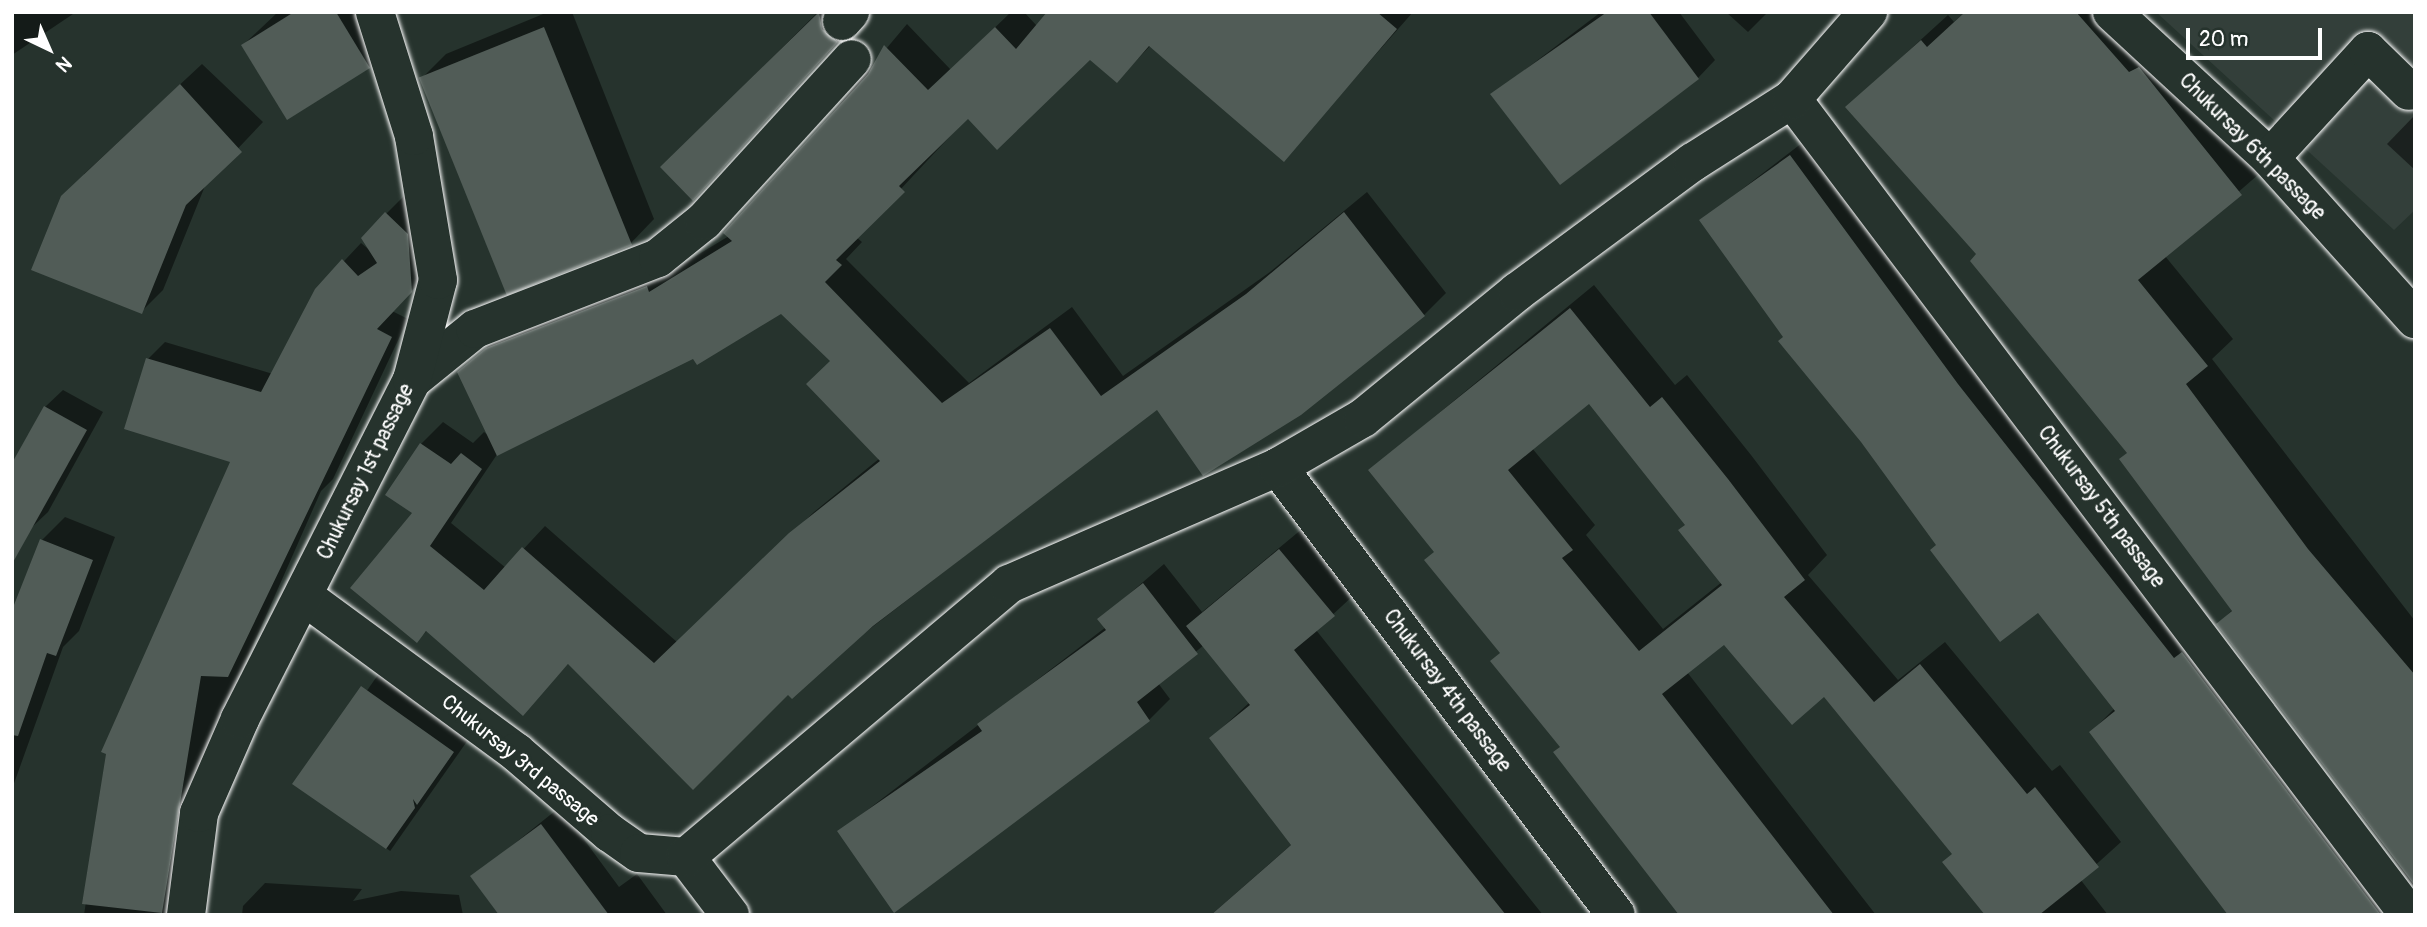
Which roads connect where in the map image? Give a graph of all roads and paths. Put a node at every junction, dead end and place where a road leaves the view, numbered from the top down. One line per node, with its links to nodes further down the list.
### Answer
1 (375, 12): 9 (street, Chukursay 1st passage)
2 (1868, 12): 6 (street)
3 (2112, 12): 7 (street, Chukursay 6th passage)
4 (852, 59): 9 (street)
5 (2409, 91): 7 (street)
6 (1792, 99): 10 (street); 16 (street, Chukursay 5th passage)
7 (2270, 158): 8 (street, Chukursay 6th passage)
8 (2415, 319)
9 (411, 380): 11 (street, Chukursay 1st passage)
10 (1278, 467): 12 (street); 15 (street, Chukursay 4th passage)
11 (304, 597): 12 (street, Chukursay 3rd passage); 13 (street, Chukursay 1st passage)
12 (686, 857): 14 (street)
13 (186, 915)
14 (730, 915)
15 (1616, 915)
16 (2409, 915)

